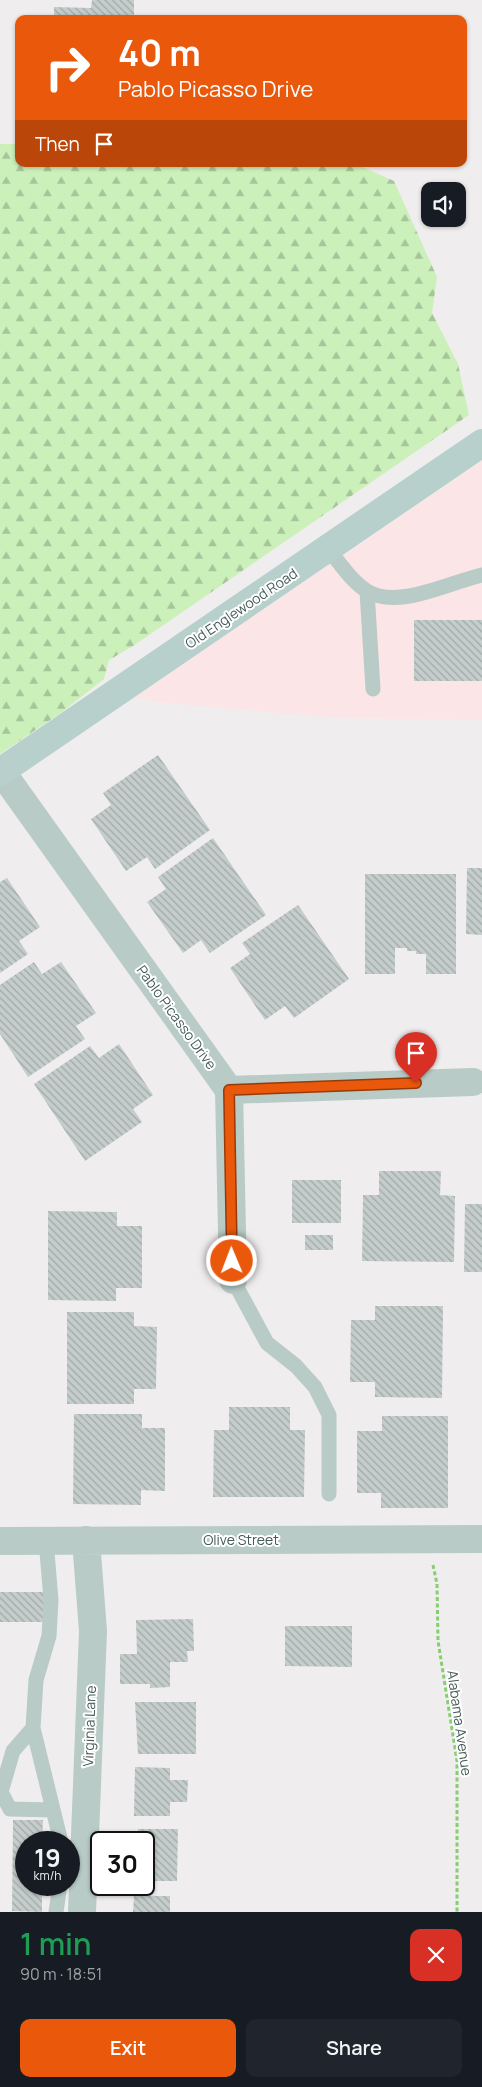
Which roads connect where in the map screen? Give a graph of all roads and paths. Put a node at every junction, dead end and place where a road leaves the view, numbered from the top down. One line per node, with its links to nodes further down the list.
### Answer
1 (482, 443): 2 (street, Old Englewood Road)
2 (328, 549): 4 (lane); 6 (street, Old Englewood Road)
3 (482, 575): 4 (lane)
4 (367, 591): 5 (lane)
5 (373, 689)
6 (0, 772): 8 (street, Pablo Picasso Drive)
7 (472, 1082): 8 (street)
8 (229, 1090): 9 (street)
9 (233, 1280): 10 (lane)
10 (329, 1494)
11 (428, 1538): 12 (street, Olive Street); 14 (street, Olive Street); 22 (path, Alabama Avenue)
12 (482, 1539)
13 (46, 1540): 14 (street, Olive Street); 15 (street, Olive Street); 16 (lane)
14 (86, 1540): 21 (street, Virginia Lane)
15 (0, 1541)
16 (33, 1728): 17 (lane); 17 (lane)
17 (53, 1810): 18 (lane)
18 (58, 1831)
19 (58, 1896): 20 (lane)
20 (56, 1912)
21 (82, 1912)
22 (457, 1912)

